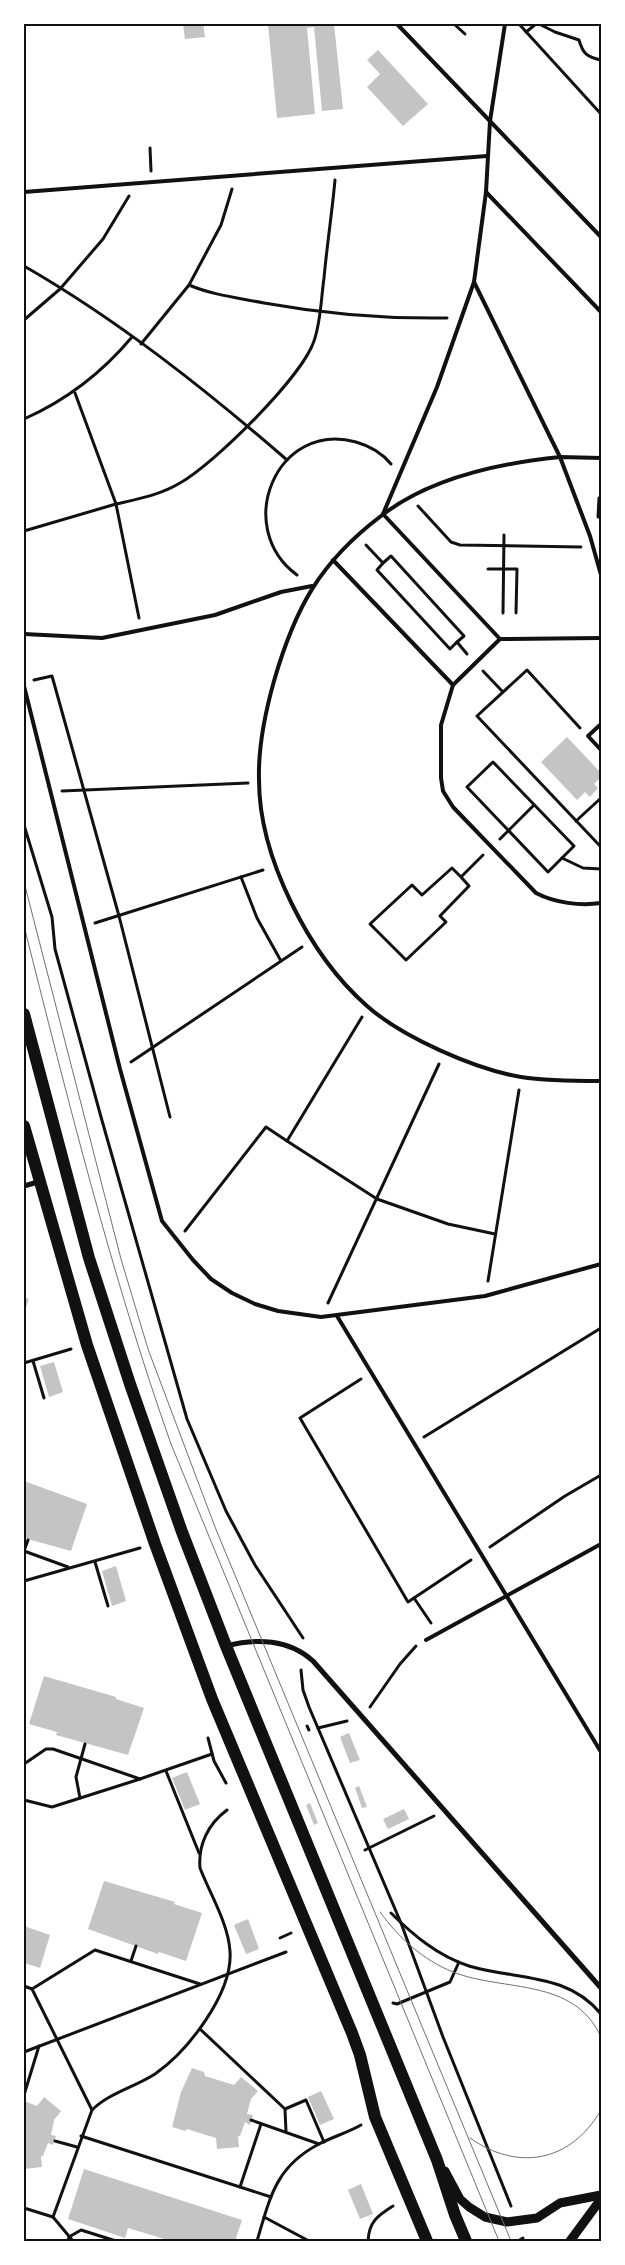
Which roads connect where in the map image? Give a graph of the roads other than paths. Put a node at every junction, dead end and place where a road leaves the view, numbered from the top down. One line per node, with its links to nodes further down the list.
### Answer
1 (397, 24): 3 (lane)
2 (505, 24): 3 (lane)
3 (490, 120): 4 (lane); 7 (lane)
4 (487, 156): 5 (lane); 6 (lane)
5 (24, 192)
6 (486, 192): 8 (lane); 9 (lane)
7 (601, 237)
8 (474, 282): 10 (lane); 12 (lane)
9 (601, 312)
10 (560, 457): 11 (lane); 12 (lane); 14 (lane)
11 (601, 458)
12 (383, 514): 13 (lane); 18 (lane)
13 (333, 560): 15 (lane); 19 (lane)
14 (601, 575)
15 (312, 586): 16 (lane); 25 (lane)
16 (24, 634)
17 (601, 638): 18 (lane)
18 (500, 639): 19 (lane)
19 (453, 685): 23 (lane)
20 (24, 686): 30 (lane)
21 (601, 724): 22 (lane)
22 (601, 750)
23 (601, 904)
24 (24, 1014): 34 (main road)
25 (601, 1081)
26 (24, 1126): 27 (main road)
27 (39, 1182): 28 (street); 40 (main road)
28 (24, 1186)
29 (601, 1264): 30 (lane)
30 (337, 1316): 32 (lane)
31 (601, 1544): 32 (lane)
32 (509, 1597): 33 (lane); 35 (lane)
33 (426, 1640)
34 (226, 1646): 36 (street); 37 (main road)
35 (601, 1752)
36 (601, 1988)
37 (438, 2160): 38 (street); 41 (main road)
38 (601, 2195)
39 (601, 2199): 42 (street)
40 (427, 2241)
41 (466, 2241)
42 (570, 2241)

